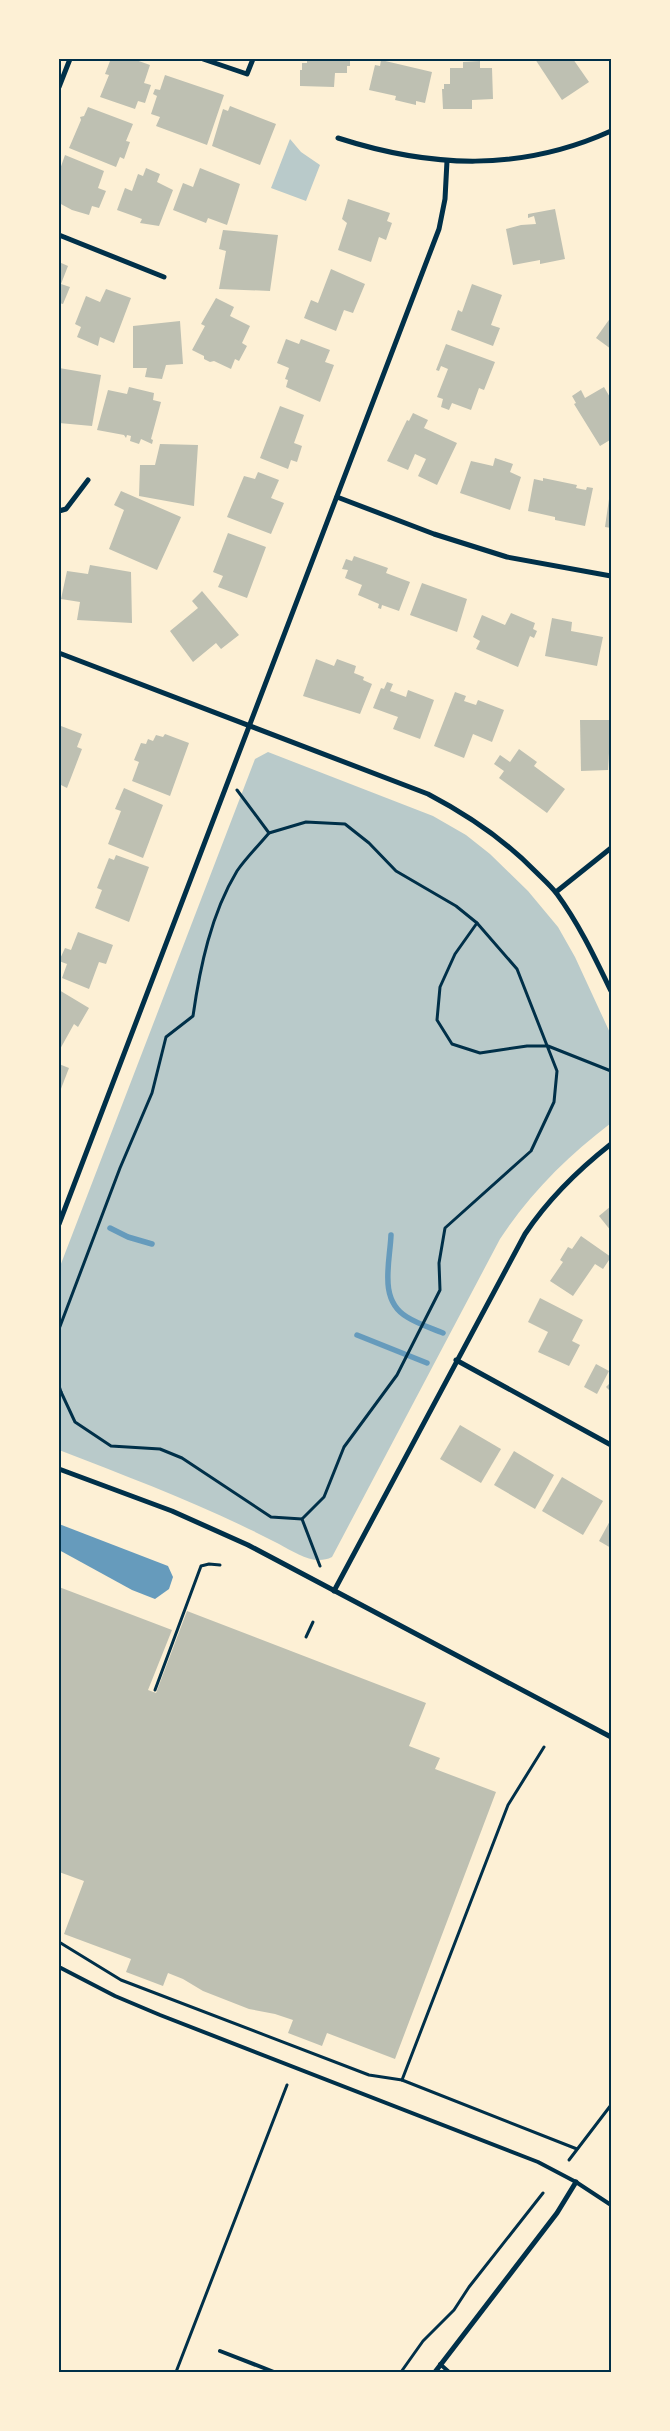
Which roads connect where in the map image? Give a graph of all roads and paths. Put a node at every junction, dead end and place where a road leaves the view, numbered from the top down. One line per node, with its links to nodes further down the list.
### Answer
1 (70, 59): 4 (street)
2 (203, 59): 3 (street)
3 (253, 59)
4 (59, 87)
5 (611, 131): 7 (street)
6 (338, 138): 7 (street)
7 (447, 161): 11 (street)
8 (59, 235): 9 (street)
9 (164, 277)
10 (88, 480): 12 (street)
11 (337, 497): 13 (street); 15 (street)
12 (59, 510)
13 (611, 576)
14 (59, 652): 15 (street)
15 (251, 724): 16 (street); 19 (street)
16 (229, 780): 17 (path); 25 (street)
17 (269, 833): 20 (path); 26 (path)
18 (611, 848): 19 (street)
19 (556, 892): 21 (street)
20 (477, 923): 22 (path); 22 (path)
21 (611, 991)
22 (548, 1046): 23 (path); 32 (path)
23 (611, 1071)
24 (611, 1144): 27 (street)
25 (59, 1224)
26 (59, 1329)
27 (456, 1360): 30 (street); 35 (street)
28 (59, 1386): 29 (path)
29 (60, 1393): 32 (path)
30 (611, 1445)
31 (59, 1468): 35 (street)
32 (302, 1519): 34 (path)
33 (220, 1565): 38 (path)
34 (320, 1566)
35 (334, 1591): 39 (street)
36 (313, 1622): 37 (path)
37 (306, 1637)
38 (155, 1690)
39 (611, 1737)
40 (544, 1747): 43 (path)
41 (59, 1942): 43 (path)
42 (59, 1966): 48 (lane)
43 (402, 2080): 46 (path)
44 (287, 2085): 53 (path)
45 (611, 2105): 46 (path)
46 (577, 2150): 47 (path)
47 (569, 2160)
48 (576, 2182): 50 (lane); 52 (street)
49 (543, 2194): 55 (path)
50 (611, 2205)
51 (220, 2352): 54 (lane)
52 (440, 2364): 56 (street); 57 (lane)
53 (176, 2372)
54 (274, 2372)
55 (401, 2372)
56 (435, 2372)
57 (449, 2372)

